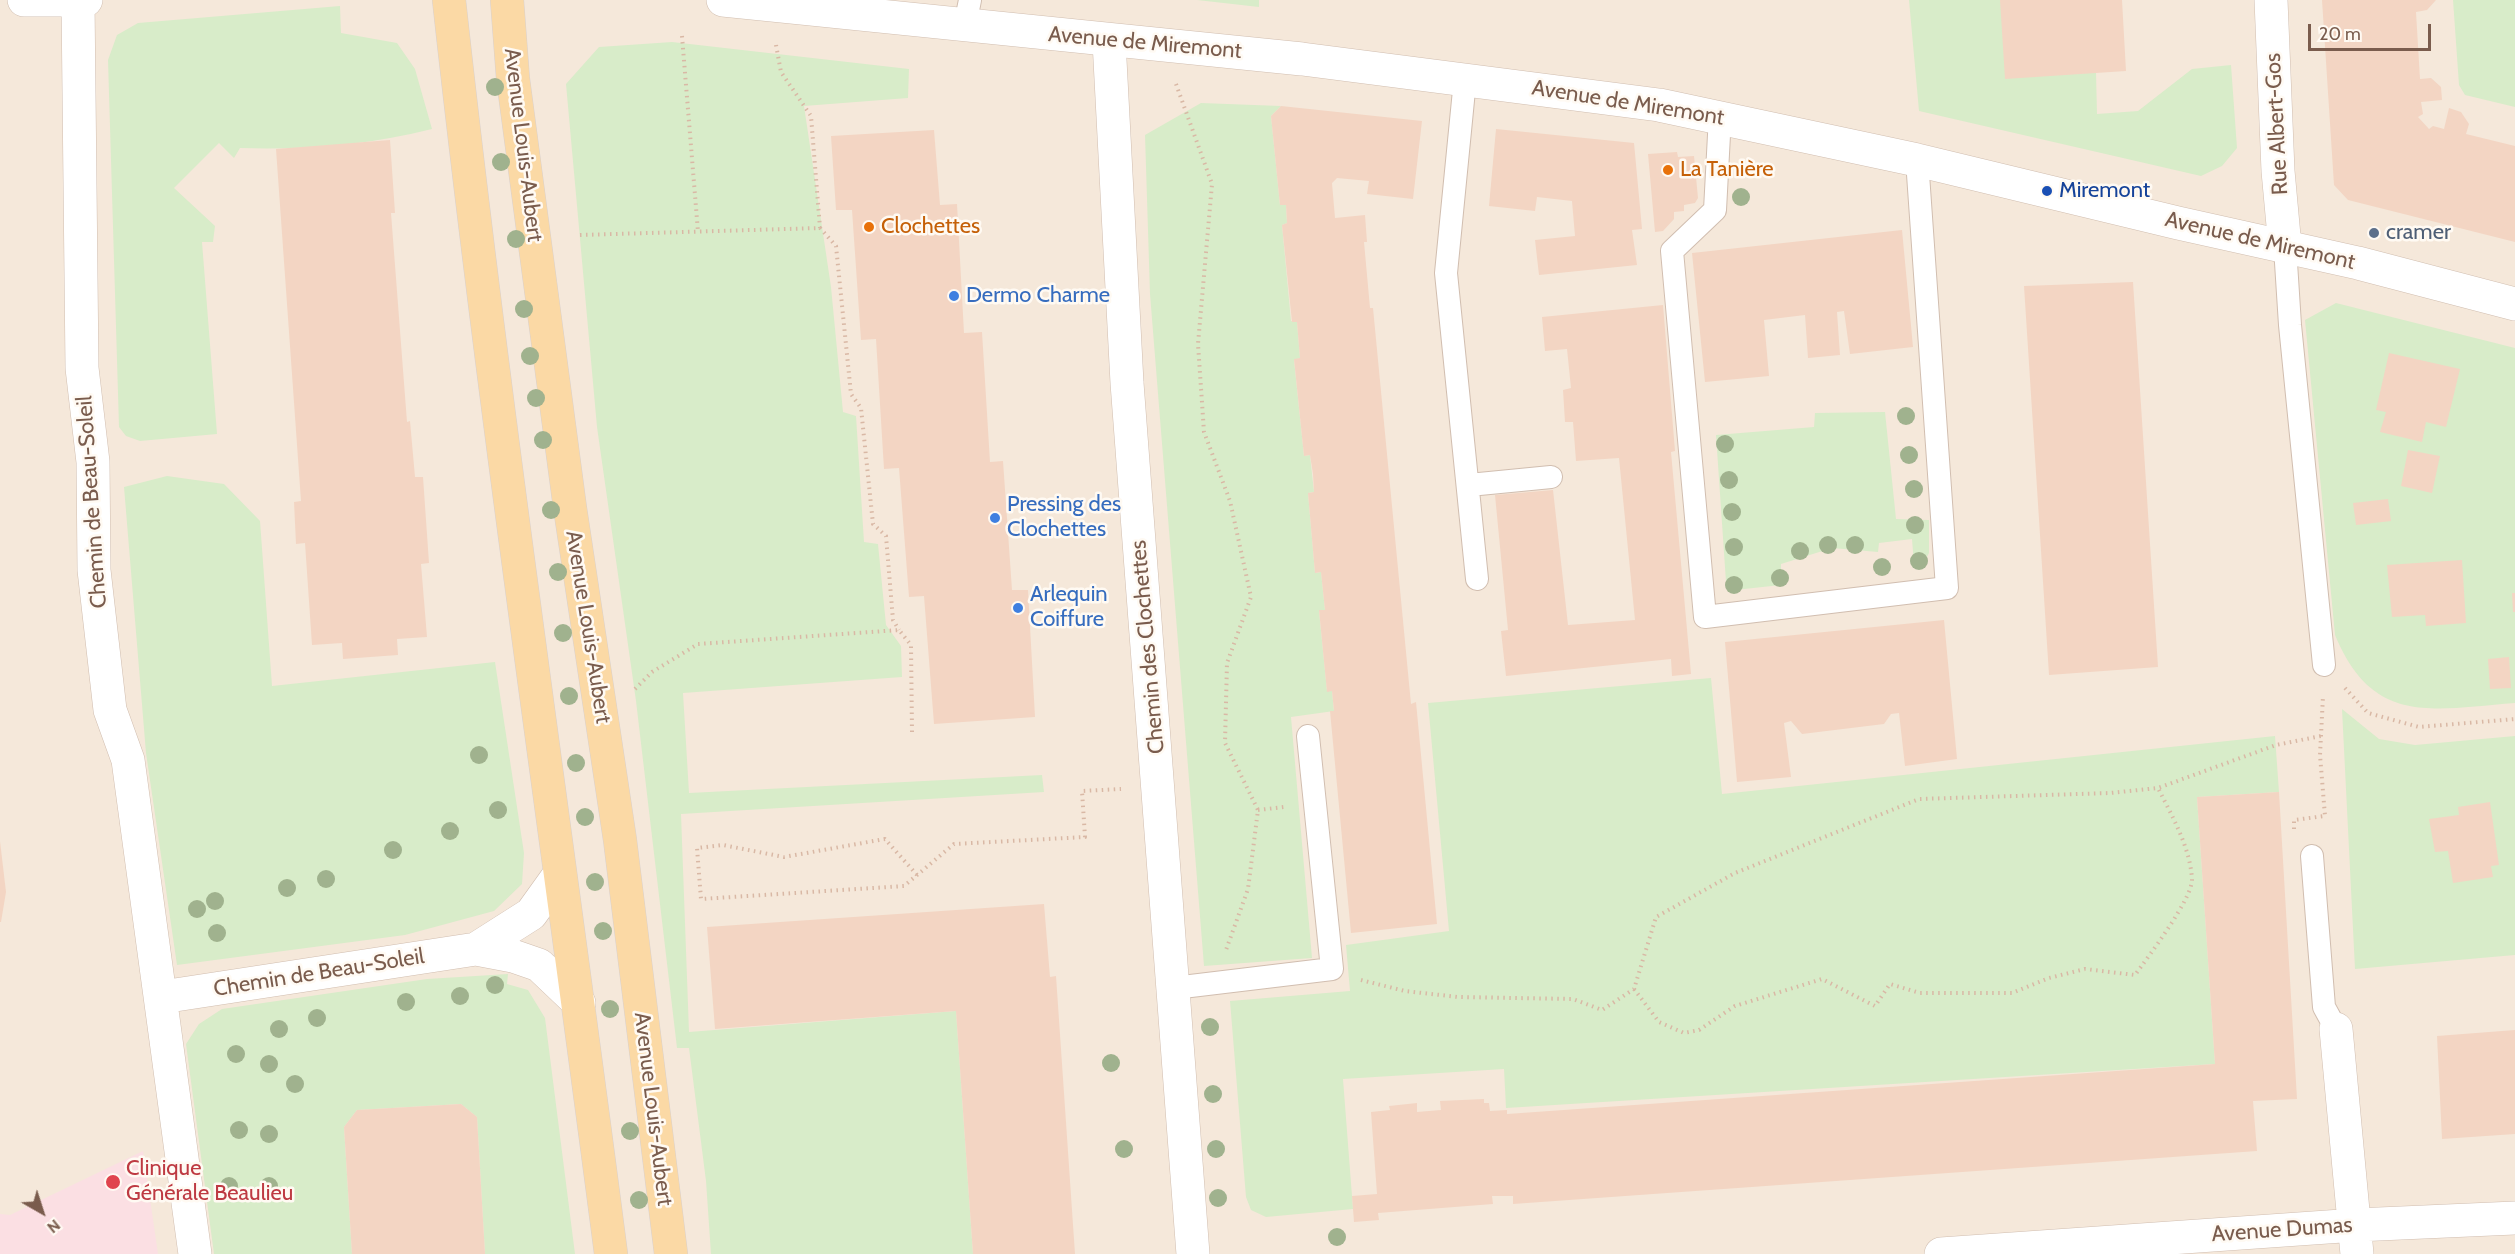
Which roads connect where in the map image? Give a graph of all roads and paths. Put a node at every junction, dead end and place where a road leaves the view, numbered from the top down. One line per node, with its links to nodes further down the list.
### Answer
1 (16, 0): 9 (street)
2 (24, 0): 8 (street)
3 (86, 0): 8 (street)
4 (449, 0): 37 (main road)
5 (507, 0): 50 (main road, Avenue Louis-Aubert)
6 (723, 0): 10 (street, Avenue de Miremont)
7 (2271, 0): 21 (street, Rue Albert-Gos)
8 (78, 1): 43 (street, Chemin de Beau-Soleil)
9 (0, 2)
10 (967, 13): 12 (street, Avenue de Miremont)
11 (682, 36): 19 (path)
12 (1109, 40): 14 (street, Avenue de Miremont); 41 (street, Chemin des Clochettes)
13 (776, 45): 18 (path)
14 (1465, 80): 16 (street, Avenue de Miremont); 24 (lane)
15 (1176, 84): 40 (path)
16 (1720, 116): 17 (street, Avenue de Miremont); 17 (lane)
17 (1917, 159): 21 (street, Avenue de Miremont)
18 (820, 228): 19 (path); 26 (path)
19 (699, 232): 20 (path)
20 (580, 235)
21 (2285, 247): 22 (street, Avenue de Miremont); 27 (lane)
22 (2515, 304)
23 (1551, 477): 24 (lane)
24 (1469, 484): 25 (lane)
25 (1477, 579)
26 (899, 630): 28 (path); 30 (path)
27 (2324, 665): 29 (path); 32 (path)
28 (635, 690)
29 (2515, 719)
30 (912, 732)
31 (1308, 736): 39 (lane)
32 (2321, 736): 34 (path); 35 (path)
33 (1128, 788): 36 (path)
34 (2158, 788): 42 (path); 42 (path)
35 (2312, 856): 45 (lane)
36 (917, 875): 36 (path)
37 (559, 876): 38 (street, Chemin de Beau-Soleil); 44 (main road)
38 (476, 949): 43 (street, Chemin de Beau-Soleil); 44 (street, Chemin de Beau-Soleil)
39 (1332, 969): 40 (lane); 42 (path)
40 (1214, 984): 41 (lane)
41 (1174, 988): 51 (street, Chemin des Clochettes)
42 (1634, 988)
43 (162, 998): 48 (street, Chemin de Beau-Soleil)
44 (579, 1003): 49 (main road)
45 (2336, 1029): 47 (street)
46 (2515, 1218): 47 (street, Avenue Dumas)
47 (2357, 1240): 52 (street, Avenue Dumas)
48 (195, 1254)
49 (611, 1254)
50 (671, 1254)
51 (1193, 1254)
52 (1941, 1254)

